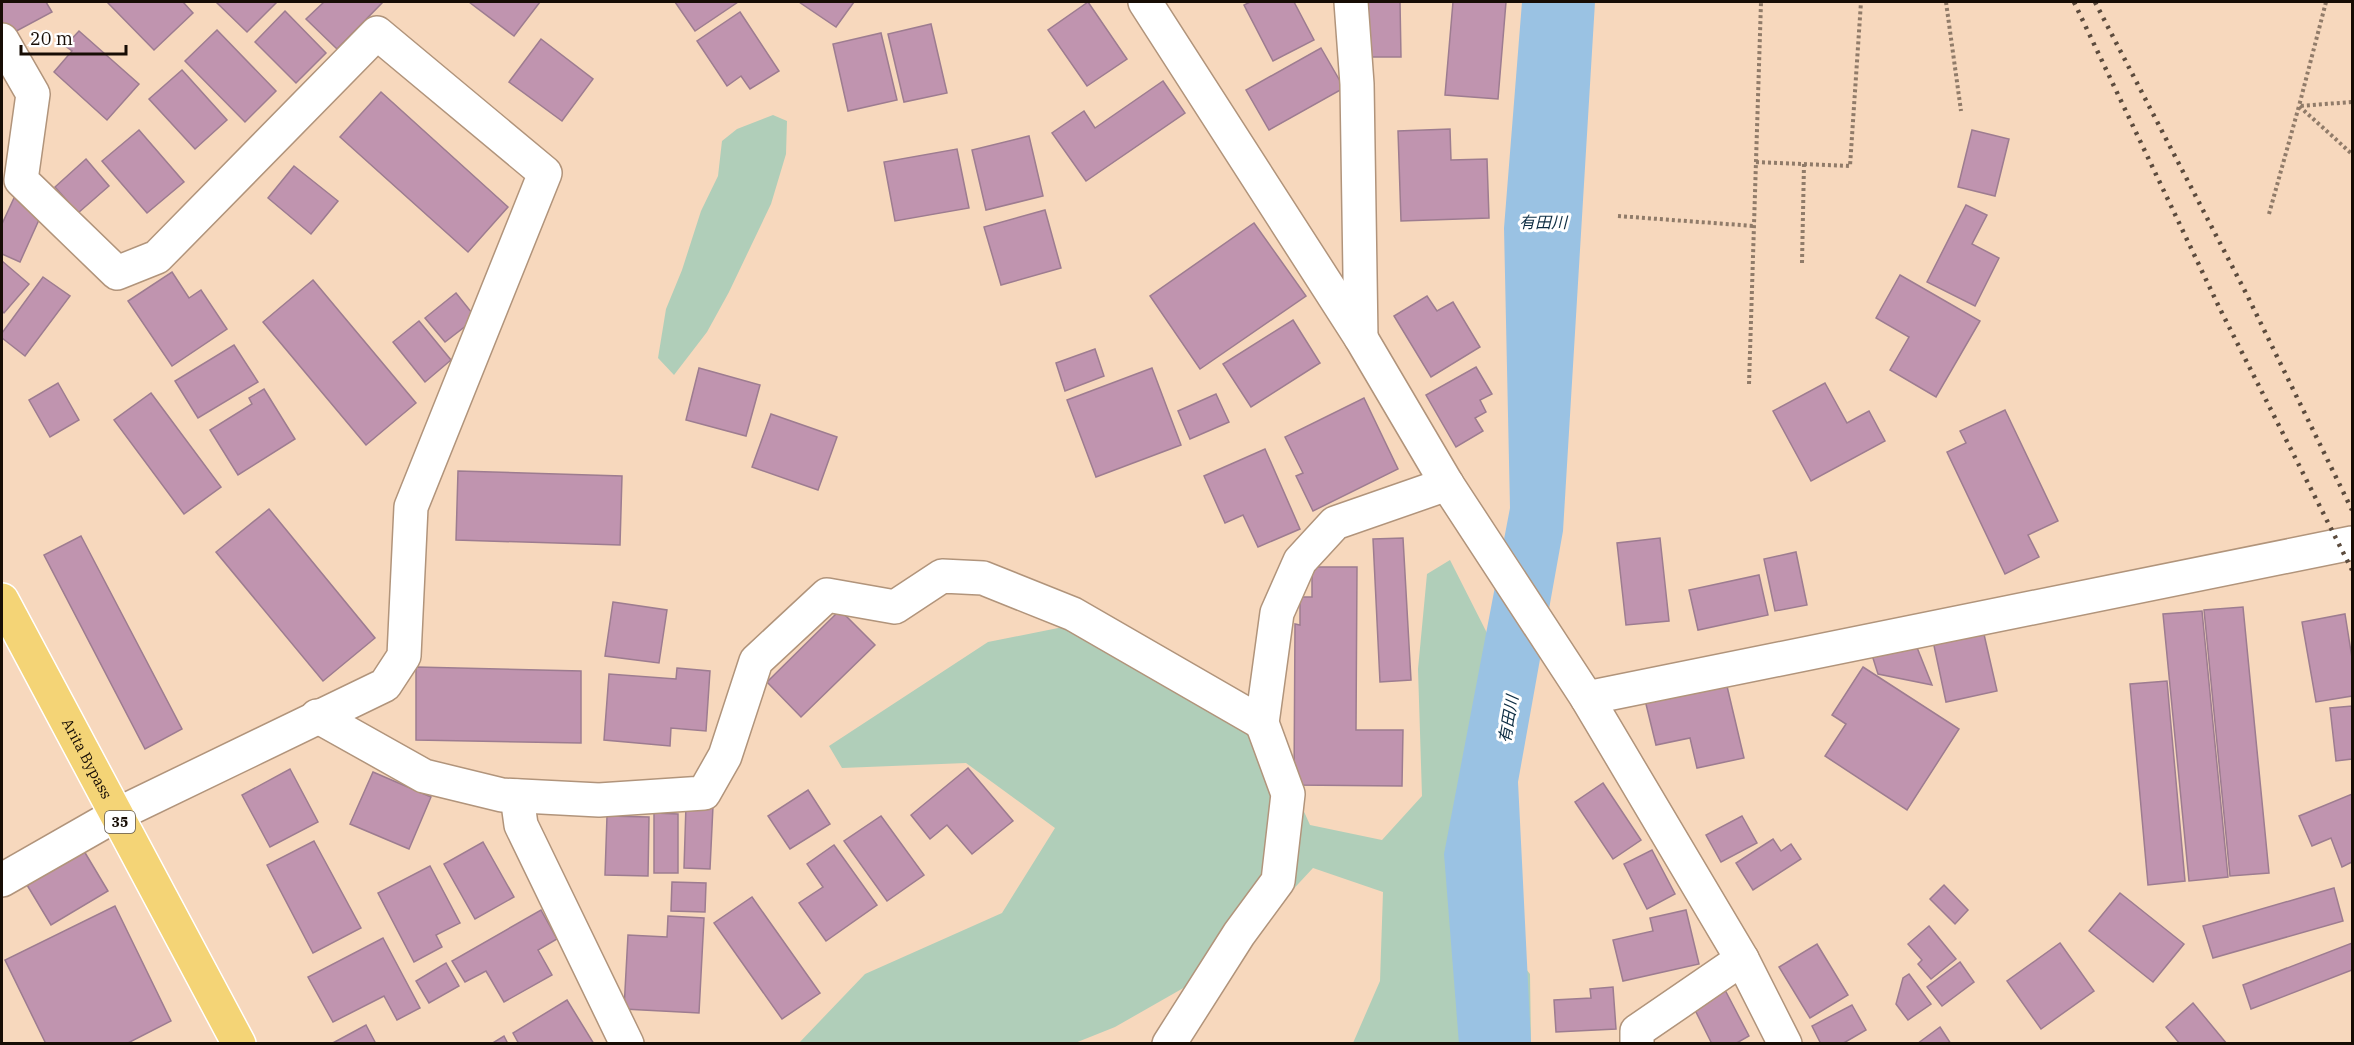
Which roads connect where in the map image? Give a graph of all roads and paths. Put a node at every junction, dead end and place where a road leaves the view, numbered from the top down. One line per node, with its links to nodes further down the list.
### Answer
1 (1145, 2): 18 (street)
2 (1351, 2): 18 (street)
3 (1761, 2): 12 (path)
4 (1861, 2): 13 (path)
5 (1946, 2): 10 (path)
6 (2325, 2): 9 (path)
7 (2, 40): 24 (street)
8 (2352, 102): 9 (path)
9 (2299, 106): 11 (path); 14 (path)
10 (1961, 111)
11 (2352, 154)
12 (1756, 162): 13 (path); 16 (path)
13 (1804, 164): 17 (path)
14 (2269, 214)
15 (1618, 216): 16 (path)
16 (1754, 226): 19 (path)
17 (1802, 263)
18 (1361, 338): 20 (street)
19 (1749, 384)
20 (1447, 484): 23 (street); 25 (street)
21 (2352, 543): 23 (street)
22 (2, 600): 27 (highway, Arita Bypass / 35)
23 (1587, 698): 29 (street)
24 (317, 716): 26 (street); 27 (street)
25 (1262, 723): 26 (street); 32 (street)
26 (517, 796): 31 (street)
27 (116, 815): 28 (street); 30 (highway, Arita Bypass / 35)
28 (2, 880)
29 (1742, 959): 33 (street); 34 (street)
30 (239, 1044)
31 (627, 1044)
32 (1169, 1044)
33 (1637, 1044)
34 (1785, 1044)

